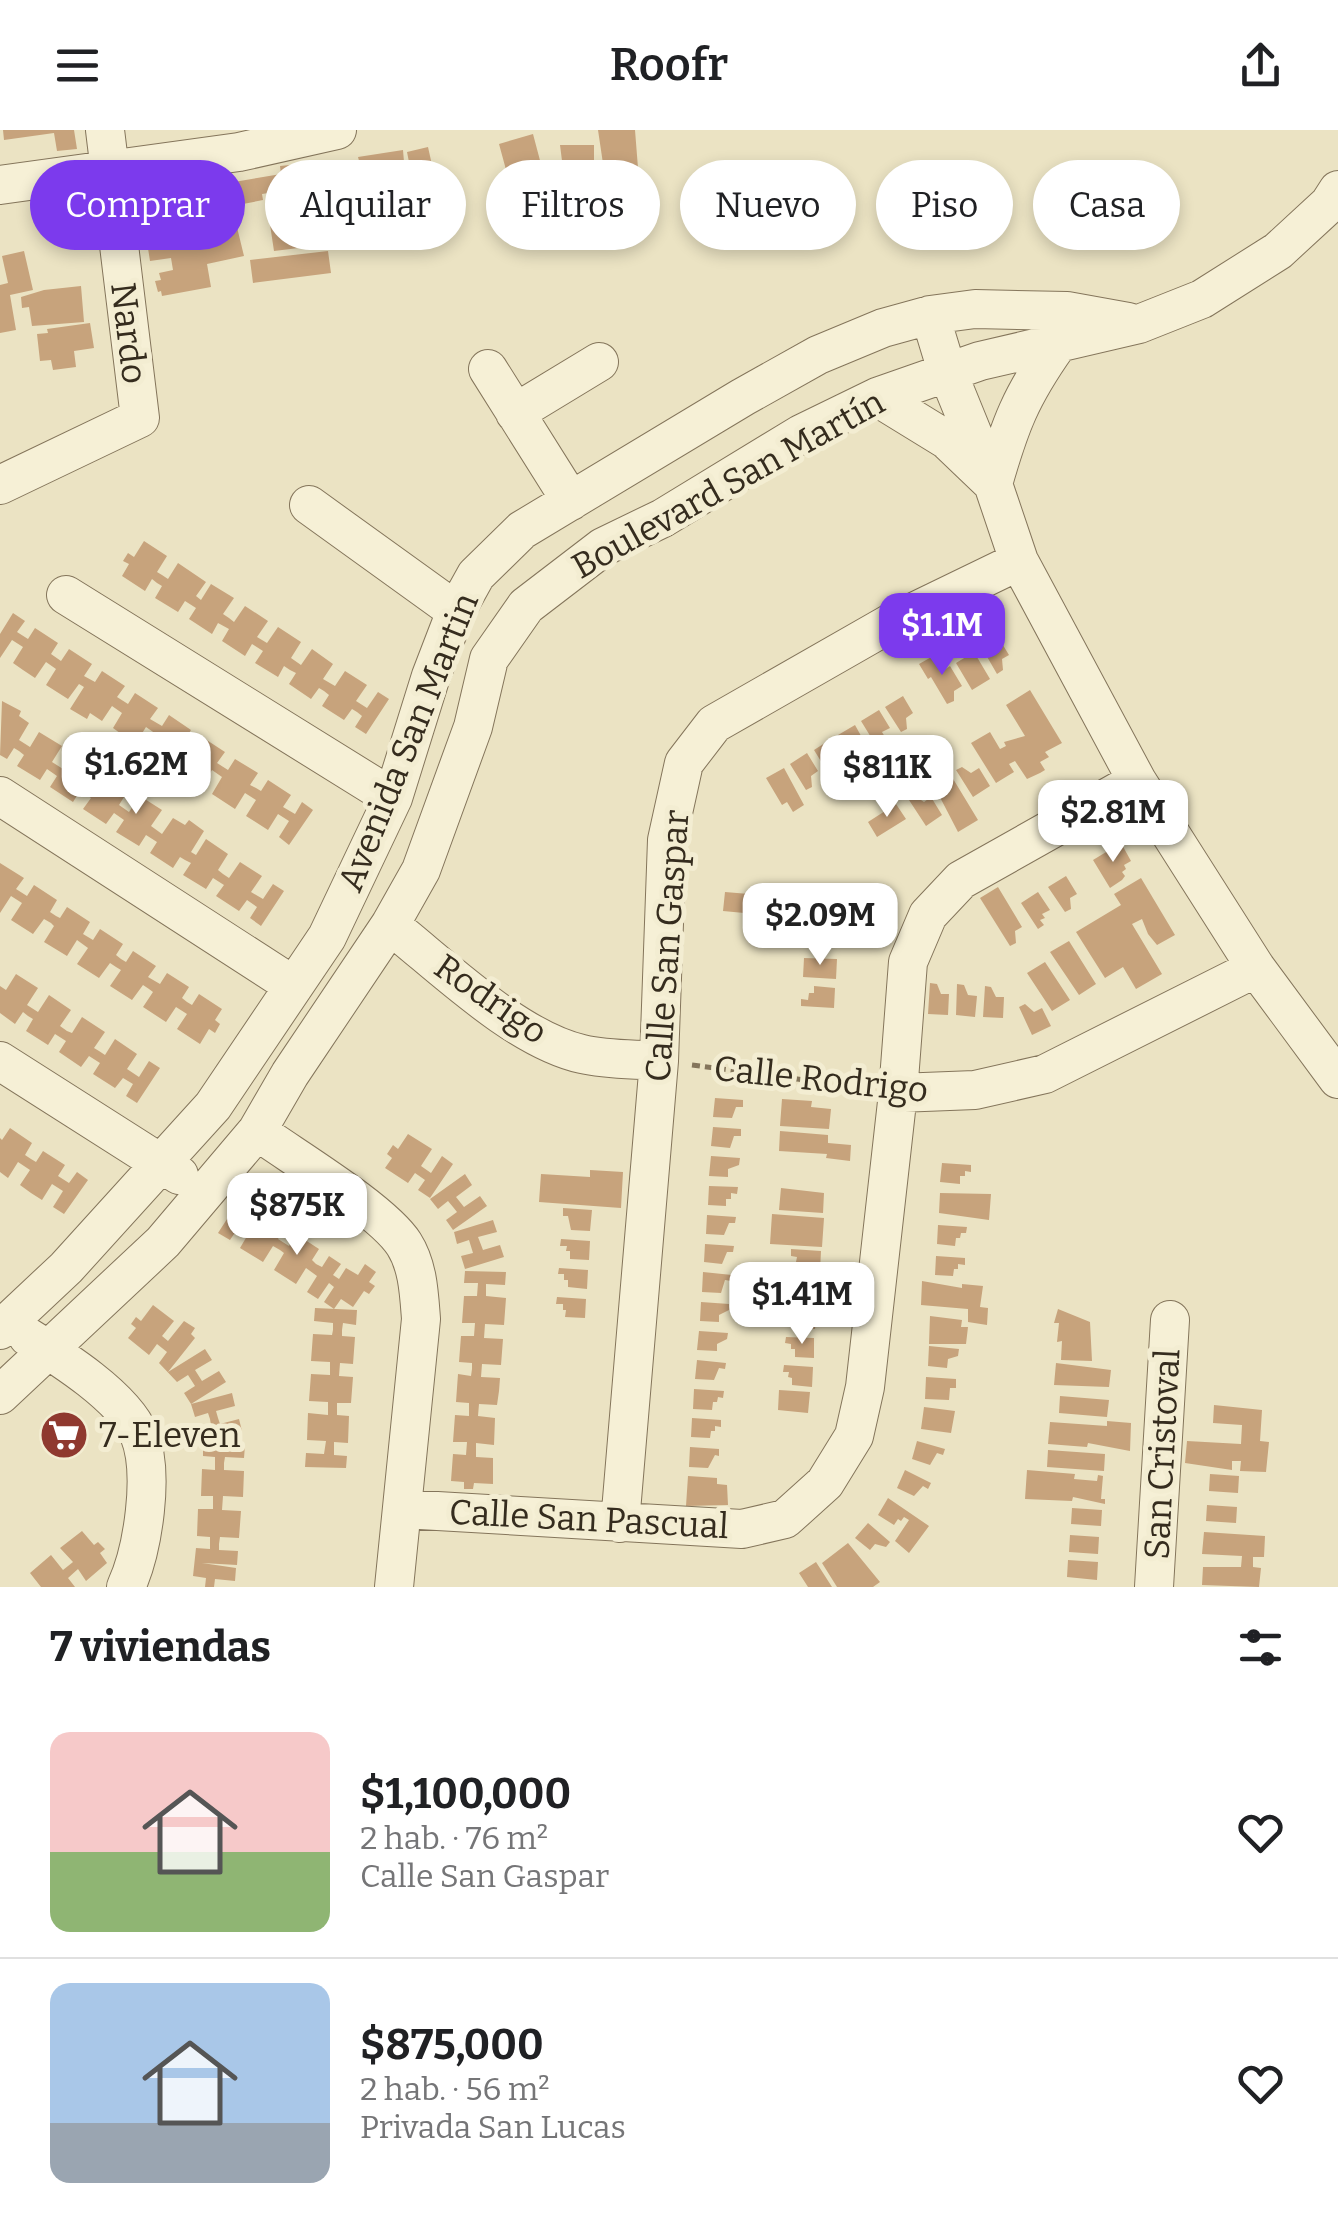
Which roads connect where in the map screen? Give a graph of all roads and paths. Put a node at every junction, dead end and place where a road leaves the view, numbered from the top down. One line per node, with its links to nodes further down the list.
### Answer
1 (106, 130): 3 (street, Nardo)
2 (326, 131): 4 (street)
3 (109, 160)
4 (185, 160)
5 (30, 181): 6 (street)
6 (0, 185)
7 (1338, 190): 10 (street, Boulevard San Martín)
8 (120, 250): 16 (street, Nardo)
9 (930, 315): 10 (street, Avenida San Martin); 13 (street); 18 (street, Avenida San Martin)
10 (1062, 328): 13 (street, Boulevard San Martín); 17 (street)
11 (599, 362): 15 (street)
12 (488, 369): 15 (street)
13 (947, 371): 14 (street, Boulevard San Martín); 17 (street)
14 (876, 397): 17 (street); 24 (street, Boulevard San Martín)
15 (515, 413): 18 (street)
16 (0, 484)
17 (993, 484): 20 (street)
18 (571, 501): 22 (street, Avenida San Martin)
19 (310, 505): 22 (street)
20 (1019, 561): 25 (street); 32 (street, Calle San Gaspar)
21 (66, 594): 27 (street)
22 (456, 611): 23 (street, Avenida San Martin)
23 (422, 709): 24 (street); 27 (street, Avenida San Martin)
24 (473, 727): 28 (street, Boulevard San Martín)
25 (1137, 781): 29 (street); 34 (street, Calle San Pascual)
26 (0, 796): 30 (street)
27 (393, 798): 30 (street, Avenida San Martin)
28 (390, 925): 32 (street, Rodrigo); 35 (street, Boulevard San Martín)
29 (1256, 968): 33 (street); 34 (street, Calle Rodrigo)
30 (294, 986): 36 (street, Avenida San Martin)
31 (0, 1061): 36 (street)
32 (659, 1061): 34 (path, Calle Rodrigo); 43 (street, Calle San Gaspar)
33 (1338, 1079)
34 (898, 1093): 43 (street, Calle San Pascual)
35 (257, 1131): 37 (street, Boulevard San Martín); 42 (street)
36 (161, 1161): 37 (street); 39 (street, Avenida San Martin)
37 (205, 1196): 40 (street, Boulevard San Martín)
38 (1170, 1320): 46 (street, San Cristoval)
39 (2, 1324): 40 (street)
40 (48, 1349): 41 (street, Boulevard San Martín); 44 (street)
41 (0, 1396)
42 (403, 1509): 43 (street, Calle San Pascual); 45 (street)
43 (620, 1523)
44 (126, 1587)
45 (394, 1587)
46 (1154, 1587)

